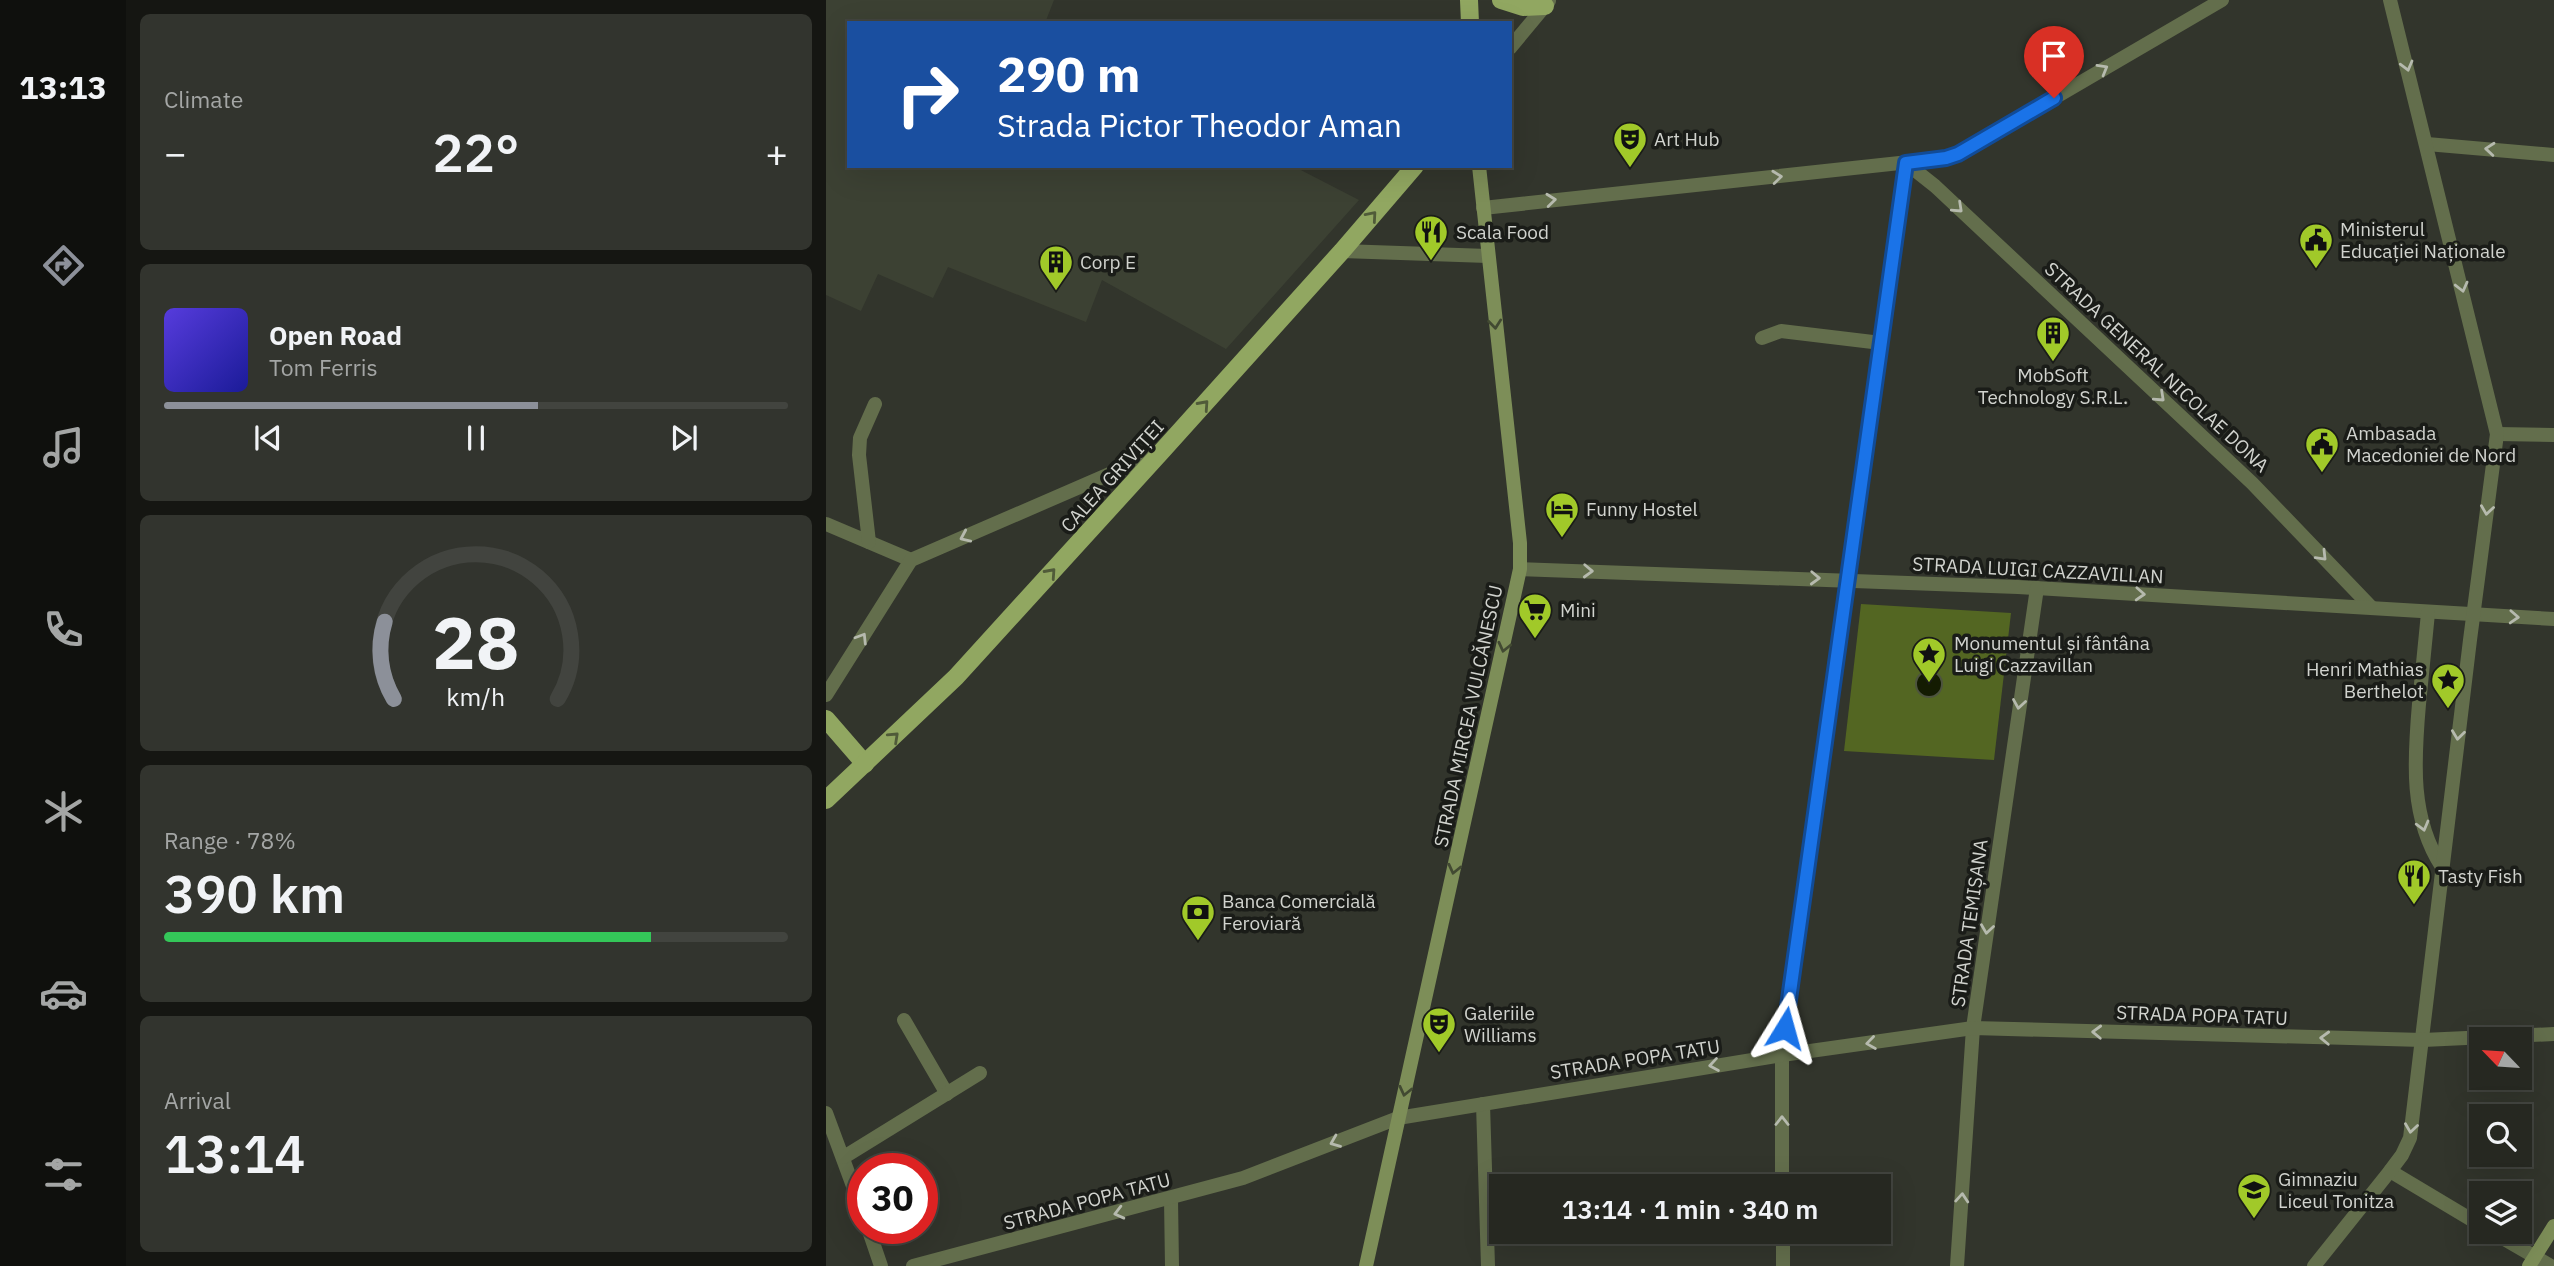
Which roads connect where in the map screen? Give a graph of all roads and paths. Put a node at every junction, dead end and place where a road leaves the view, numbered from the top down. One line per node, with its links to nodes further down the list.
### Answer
1 (1469, 0): 6 (main road)
2 (1501, 0): 5 (main road)
3 (2222, 0): 10 (street, one-way to 3)
4 (2390, 0): 8 (street, one-way to 8)
5 (1548, 3): 7 (street)
6 (1470, 21)
7 (1512, 46)
8 (2427, 144): 9 (street, one-way to 8); 19 (street, one-way to 19)
9 (2554, 155)
10 (1906, 163): 13 (street, one-way to 10); 17 (street); 28 (street, STRADA GENERAL NICOLAE DONA, one-way to 28)
11 (1413, 168): 14 (main road, CALEA GRIVIȚEI, one-way to 11)
12 (1479, 168): 13 (main road, STRADA MIRCEA VULCĂNESCU)
13 (1483, 208): 15 (main road, STRADA MIRCEA VULCĂNESCU)
14 (1342, 251): 15 (street); 21 (main road, CALEA GRIVIȚEI, one-way to 14)
15 (1488, 256): 25 (main road, STRADA MIRCEA VULCĂNESCU, one-way to 25)
16 (1762, 338): 17 (street)
17 (1881, 343): 26 (street)
18 (875, 404): 23 (street)
19 (2497, 434): 20 (street); 30 (street, one-way to 30)
20 (2554, 435)
21 (1162, 451): 24 (street, one-way to 24); 34 (main road, CALEA GRIVIȚEI, one-way to 21)
22 (826, 524): 23 (street)
23 (869, 542): 24 (street)
24 (911, 561): 32 (street, one-way to 24)
25 (1520, 569): 26 (street, STRADA LUIGI CAZZAVILLAN, one-way to 26); 46 (main road, STRADA MIRCEA VULCĂNESCU, one-way to 46)
26 (1849, 579): 27 (street, STRADA LUIGI CAZZAVILLAN); 41 (street)
27 (2037, 588): 28 (street, STRADA LUIGI CAZZAVILLAN, one-way to 28); 38 (street, STRADA TEMIȘANA, one-way to 38)
28 (2372, 608): 29 (street, STRADA LUIGI CAZZAVILLAN)
29 (2428, 612): 30 (street, STRADA LUIGI CAZZAVILLAN); 36 (street, one-way to 36)
30 (2473, 615): 31 (street, STRADA LUIGI CAZZAVILLAN, one-way to 31); 36 (street, one-way to 36)
31 (2554, 619)
32 (826, 695)
33 (826, 719): 34 (main road)
34 (865, 764): 35 (main road, CALEA GRIVIȚEI)
35 (826, 800)
36 (2442, 867): 40 (street)
37 (904, 1020): 43 (street)
38 (1973, 1028): 40 (street, STRADA POPA TATU, one-way to 38); 41 (street, STRADA POPA TATU, one-way to 41); 64 (street, STRADA TEMIȘANA, one-way to 38)
39 (2554, 1034): 40 (street, STRADA POPA TATU)
40 (2423, 1040): 49 (street, one-way to 49)
41 (1782, 1055): 44 (street, STRADA POPA TATU, one-way to 44); 50 (street, one-way to 41)
42 (980, 1073): 43 (street)
43 (947, 1094): 47 (street)
44 (1483, 1104): 46 (street, STRADA POPA TATU); 62 (street)
45 (826, 1113): 47 (street)
46 (1398, 1118): 51 (street, STRADA POPA TATU, one-way to 51); 61 (main road, STRADA MIRCEA VULCĂNESCU)
47 (844, 1157): 48 (street)
48 (847, 1166)
49 (2390, 1171): 52 (street); 65 (street)
50 (1782, 1174)
51 (1171, 1199): 59 (street, STRADA POPA TATU, one-way to 59); 60 (street)
52 (2469, 1218)
53 (2554, 1226): 57 (main road)
54 (873, 1244): 58 (street)
55 (1783, 1244): 63 (street)
56 (2508, 1244): 57 (street)
57 (2532, 1262): 66 (street)
58 (881, 1266)
59 (913, 1266)
60 (1172, 1266)
61 (1366, 1266)
62 (1488, 1266)
63 (1783, 1266)
64 (1957, 1266)
65 (2314, 1266)
66 (2551, 1266)

